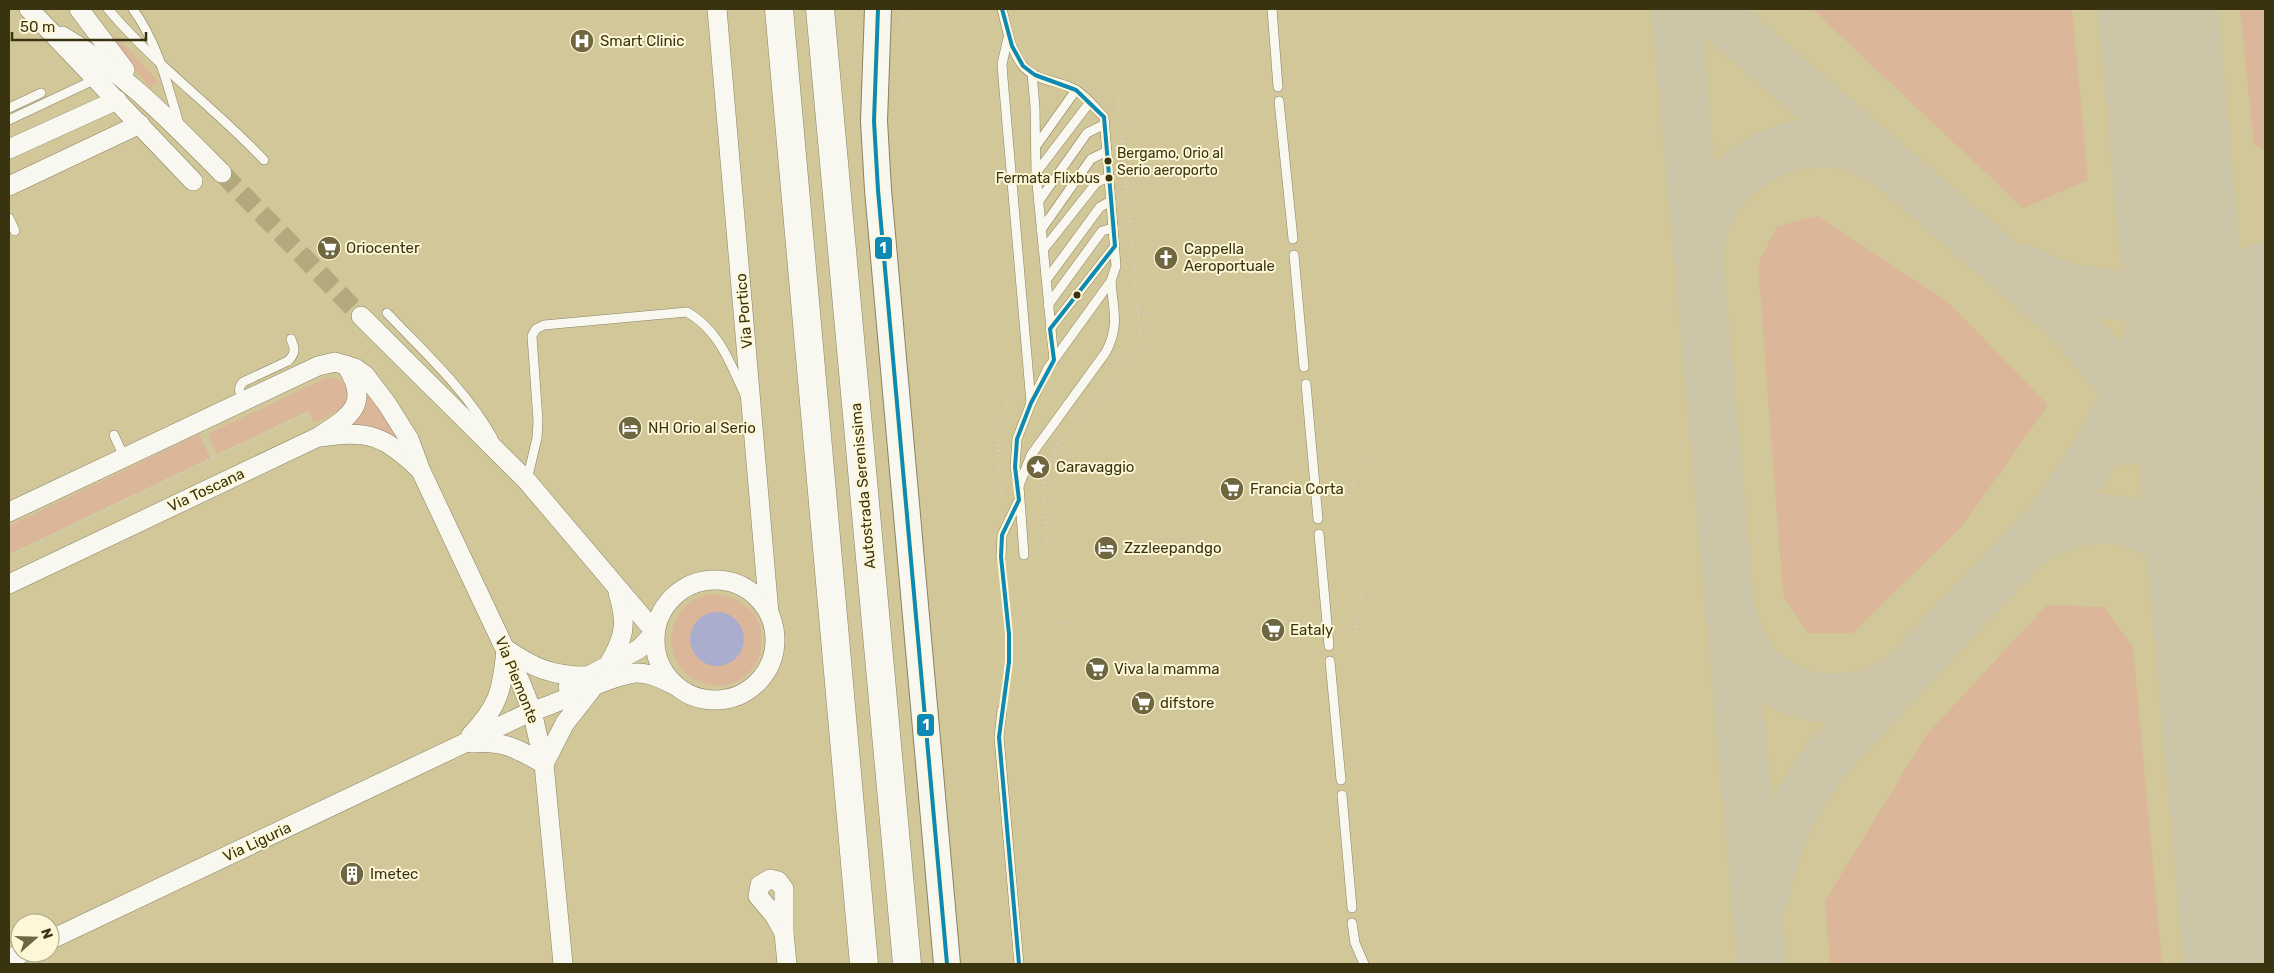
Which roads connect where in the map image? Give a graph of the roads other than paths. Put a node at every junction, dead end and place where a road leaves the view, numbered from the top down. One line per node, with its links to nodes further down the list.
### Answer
1 (29, 9): 12 (street)
2 (79, 9): 21 (street)
3 (108, 9): 15 (lane)
4 (134, 9): 15 (lane)
5 (717, 9): 62 (street, Via Portico)
6 (779, 9): 98 (highway)
7 (820, 9): 99 (highway, Autostrada Serenissima)
8 (878, 9): 14 (main road)
9 (893, 9): 14 (main road)
10 (1002, 9): 13 (lane)
11 (1272, 9): 18 (lane)
12 (48, 28): 17 (street); 21 (street)
13 (1008, 38): 16 (lane); 61 (lane)
14 (875, 57): 100 (main road)
15 (163, 66): 29 (lane); 33 (lane)
16 (1032, 72): 19 (lane); 30 (lane)
17 (96, 79): 22 (street); 26 (lane)
18 (1278, 87)
19 (1076, 90): 24 (lane); 30 (lane)
20 (41, 93): 25 (lane)
21 (142, 93): 29 (street)
22 (116, 100): 27 (street); 31 (street)
23 (1279, 101): 45 (lane)
24 (1090, 102): 28 (lane); 35 (lane)
25 (9, 108)
26 (9, 120)
27 (140, 124): 37 (street); 38 (street)
28 (1105, 124): 32 (lane); 39 (lane)
29 (181, 132): 34 (street)
30 (1036, 146): 35 (lane)
31 (9, 149)
32 (1107, 151): 36 (lane); 43 (lane)
33 (264, 160)
34 (222, 173)
35 (1036, 173): 39 (lane)
36 (1109, 177): 40 (lane); 47 (lane)
37 (193, 181)
38 (9, 186)
39 (1039, 201): 43 (lane)
40 (1111, 201): 42 (lane); 49 (lane)
41 (9, 218): 44 (lane)
42 (1114, 228): 46 (lane); 51 (lane)
43 (1041, 230): 47 (lane)
44 (15, 231)
45 (1293, 240)
46 (1115, 246): 50 (lane); 54 (lane)
47 (1043, 250): 49 (lane)
48 (1294, 255): 58 (lane)
49 (1047, 279): 51 (lane)
50 (1110, 281): 56 (lane); 69 (lane)
51 (1048, 305): 54 (lane)
52 (387, 313): 66 (lane)
53 (361, 316): 66 (street)
54 (1050, 329): 56 (lane)
55 (290, 339): 60 (lane)
56 (1054, 360): 61 (lane)
57 (346, 365): 60 (street); 63 (street, Via Toscana); 67 (street, Via Piemonte)
58 (1304, 367)
59 (1306, 384): 72 (lane)
60 (243, 400): 65 (street)
61 (1031, 403): 69 (lane)
62 (753, 414): 68 (lane); 78 (street, Via Portico)
63 (316, 432): 67 (street, Via Piemonte); 76 (street, Via Toscana)
64 (114, 435): 65 (lane)
65 (124, 457): 71 (street)
66 (504, 457): 68 (street)
67 (421, 471): 81 (street, Via Piemonte)
68 (527, 480): 77 (street)
69 (1019, 486): 70 (lane)
70 (1019, 500): 74 (lane); 75 (lane)
71 (9, 512)
72 (1318, 519)
73 (1319, 534): 80 (lane)
74 (1024, 555)
75 (1001, 557)
76 (9, 584)
77 (616, 587): 79 (street); 83 (street)
78 (769, 613): 79 (street); 85 (street)
79 (655, 632): 83 (street, Via Liguria); 85 (street)
80 (1329, 646)
81 (506, 649): 84 (street, Via Liguria); 87 (street, Via Piemonte); 88 (street, Via Liguria)
82 (1330, 661): 90 (lane)
83 (607, 667): 84 (street, Via Liguria)
84 (590, 682): 85 (street, Via Liguria); 87 (street, Via Liguria); 89 (street, Via Liguria)
85 (676, 686)
86 (1002, 710): 101 (lane)
87 (532, 711): 88 (street, Via Liguria); 89 (street, Via Piemonte)
88 (463, 744): 89 (street, Via Liguria); 95 (street, Via Liguria)
89 (544, 764): 96 (street, Via Piemonte)
90 (1341, 780)
91 (1342, 795): 92 (lane)
92 (1352, 908)
93 (1352, 923): 102 (lane)
94 (784, 933): 97 (street)
95 (60, 935)
96 (564, 964)
97 (787, 964)
98 (864, 964)
99 (907, 964)
100 (947, 964)
101 (1019, 964)
102 (1364, 964)

